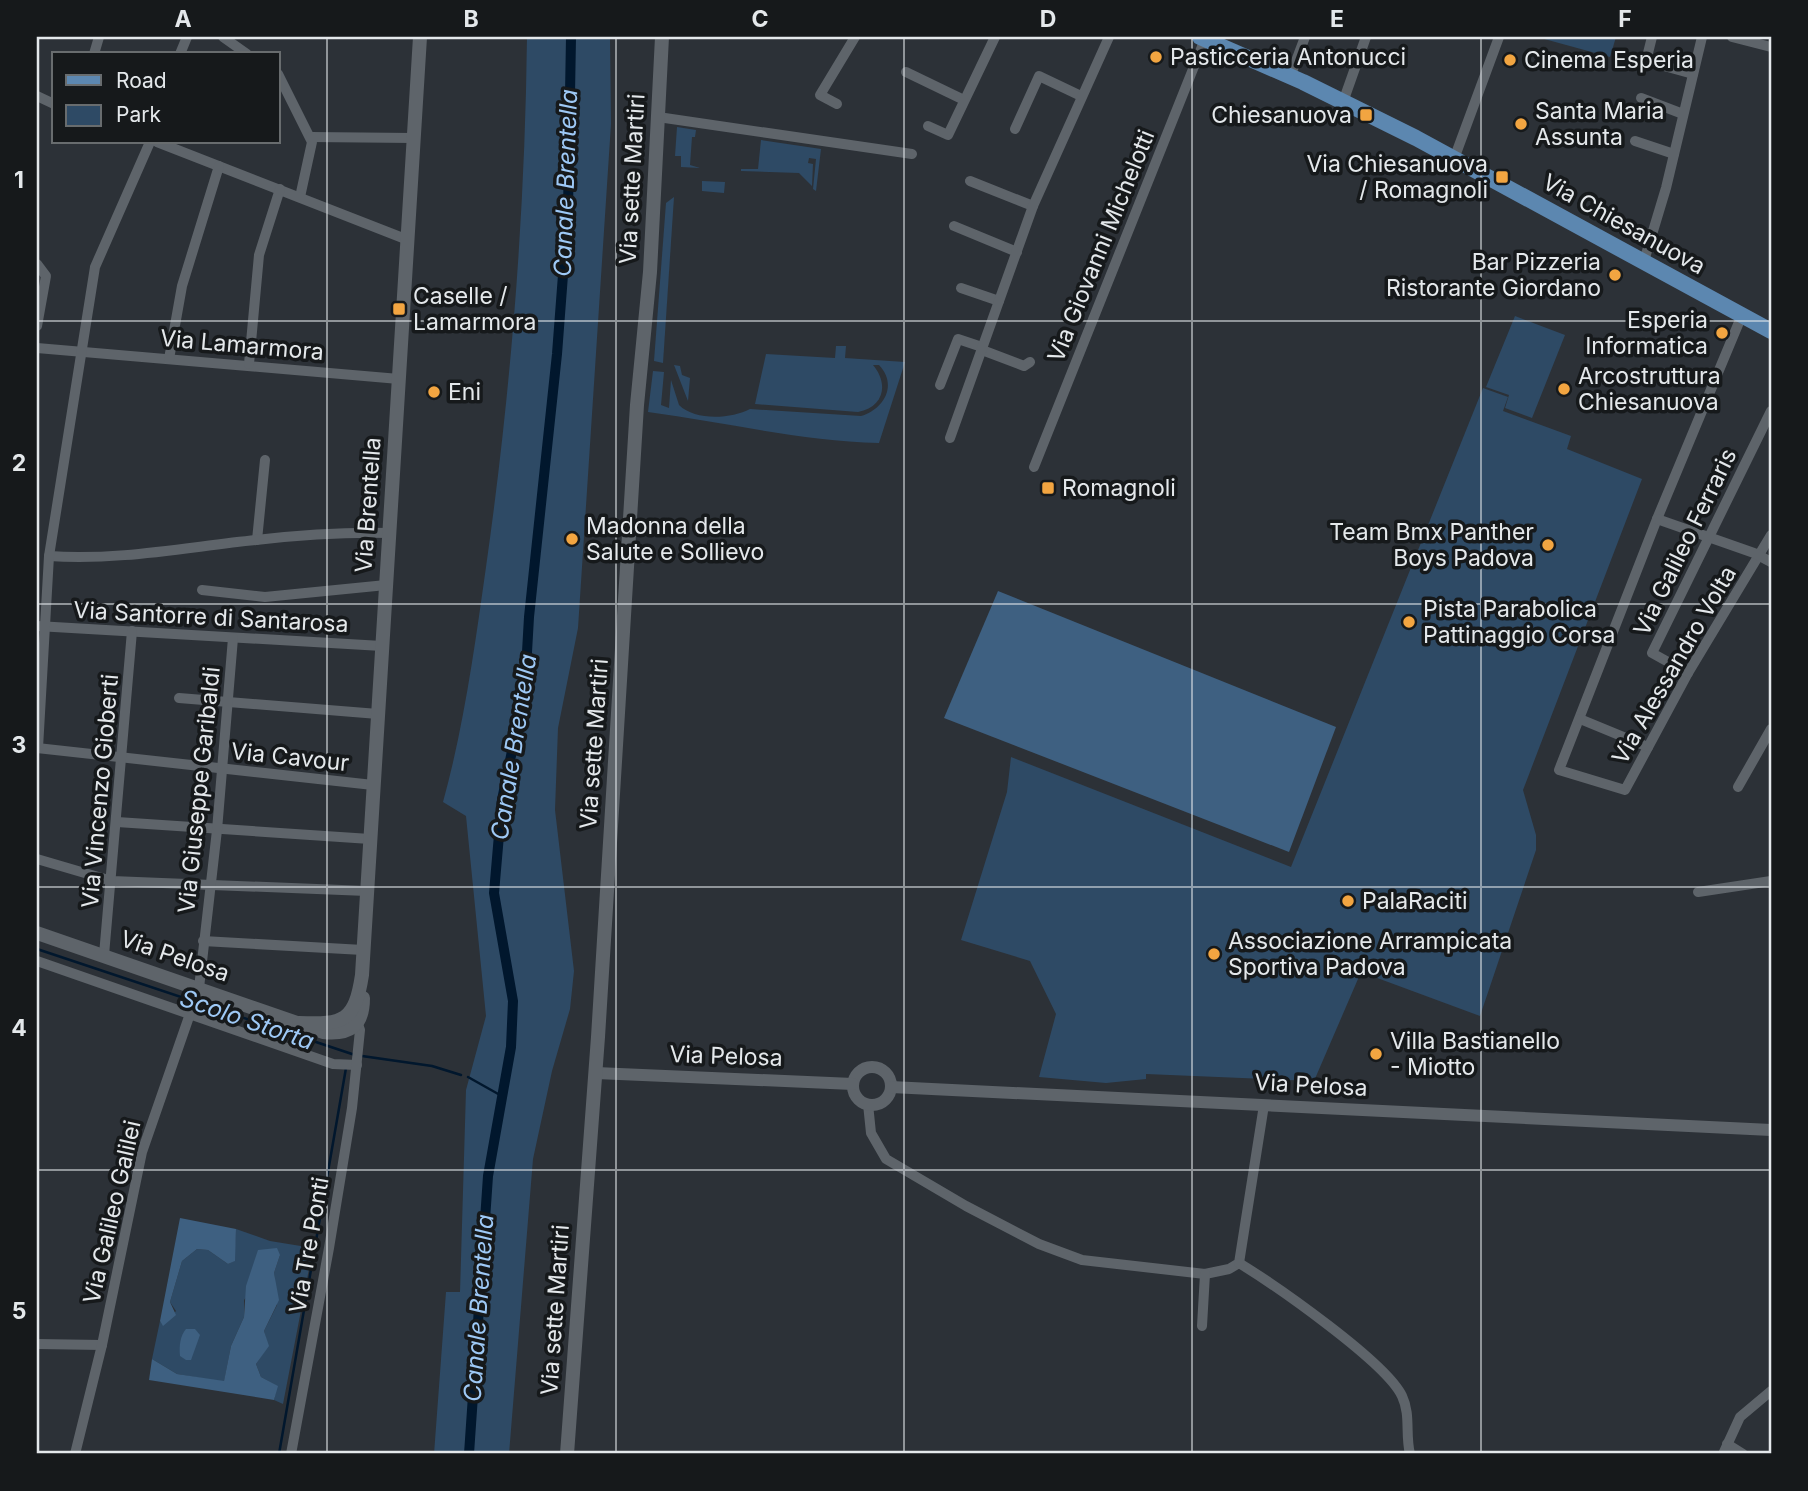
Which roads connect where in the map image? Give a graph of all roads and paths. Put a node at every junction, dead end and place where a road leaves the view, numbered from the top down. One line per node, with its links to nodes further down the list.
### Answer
1 (223, 37): 15 (street)
2 (420, 37): 30 (main road, Via Brentella)
3 (662, 37): 26 (main road, Via sette Martiri)
4 (855, 37): 24 (street)
5 (995, 37): 22 (street)
6 (1109, 37): 20 (street)
7 (1305, 37): 18 (street)
8 (1366, 37): 23 (street)
9 (1499, 37): 36 (street)
10 (1652, 37): 17 (street)
11 (1702, 37): 17 (street)
12 (1732, 37): 14 (street)
13 (1202, 38): 18 (main road, Via Chiesanuova); 63 (street, Via Giovanni Michelotti)
14 (1771, 47)
15 (244, 52)
16 (905, 72): 22 (street)
17 (1693, 74): 25 (street)
18 (1290, 77): 23 (main road, Via Chiesanuova)
19 (280, 78): 29 (street)
20 (1080, 96): 28 (street); 41 (street)
21 (1641, 98): 25 (street)
22 (964, 100): 27 (street)
23 (1343, 102): 36 (main road, Via Chiesanuova)
24 (837, 104)
25 (1684, 114): 35 (street)
26 (658, 117): 34 (street); 113 (main road, Via sette Martiri)
27 (928, 126)
28 (1015, 129)
29 (311, 137): 30 (street); 40 (street)
30 (413, 138): 43 (main road, Via Brentella)
31 (1635, 141): 35 (street)
32 (148, 144): 54 (street)
33 (162, 144): 37 (street)
34 (912, 154)
35 (1674, 154): 45 (street)
36 (1454, 159): 45 (main road, Via Chiesanuova)
37 (219, 166): 39 (street); 55 (street)
38 (970, 181): 41 (street)
39 (280, 190): 40 (street); 57 (street)
40 (300, 197): 43 (street)
41 (1033, 206): 44 (street)
42 (954, 226): 44 (street)
43 (408, 240): 58 (main road, Via Brentella)
44 (1017, 252): 48 (street)
45 (1644, 261): 49 (main road, Via Chiesanuova)
46 (37, 264): 50 (street)
47 (961, 288): 48 (street)
48 (999, 301): 53 (street)
49 (1742, 315): 51 (main road, Via Chiesanuova); 64 (street)
50 (37, 326)
51 (1771, 331)
52 (37, 348): 54 (street, Via Lamarmora)
53 (982, 349): 56 (street); 59 (street); 61 (street)
54 (83, 351): 55 (street, Via Lamarmora); 70 (street)
55 (169, 359): 57 (street, Via Lamarmora)
56 (1030, 362)
57 (249, 364): 58 (street, Via Lamarmora)
58 (399, 379): 65 (main road, Via Brentella)
59 (940, 386)
60 (1771, 411): 67 (street, Via Galileo Ferraris)
61 (950, 438)
62 (265, 460): 68 (street)
63 (1034, 467)
64 (1657, 519): 67 (street); 82 (street)
65 (389, 533): 68 (street); 72 (main road, Via Brentella)
66 (1771, 535): 69 (street, Via Alessandro Volta)
67 (1709, 537): 69 (street); 78 (street, Via Galileo Ferraris)
68 (257, 540): 70 (street)
69 (1759, 555): 71 (street); 78 (street, Via Alessandro Volta)
70 (48, 556): 74 (street)
71 (1771, 562)
72 (386, 585): 73 (street); 77 (main road, Via Brentella)
73 (202, 590)
74 (40, 626): 75 (street, Via Santorre di Santarosa); 85 (street)
75 (132, 631): 76 (street, Via Santorre di Santarosa); 86 (street, Via Vincenzo Gioberti)
76 (233, 638): 77 (street, Via Santorre di Santarosa); 80 (street, Via Giuseppe Garibaldi)
77 (382, 646): 81 (main road, Via Brentella)
78 (1688, 673): 84 (street, Via Alessandro Volta)
79 (179, 698): 80 (street)
80 (228, 703): 81 (street); 87 (street, Via Giuseppe Garibaldi)
81 (378, 714): 88 (main road, Via Brentella)
82 (1580, 719): 84 (street); 84 (street, Via Alessandro Volta)
83 (1771, 729): 89 (street)
84 (1648, 747)
85 (37, 748): 86 (street, Via Cavour)
86 (124, 757): 87 (street, Via Cavour); 90 (street, Via Vincenzo Gioberti)
87 (222, 769): 88 (street, Via Cavour); 91 (street, Via Giuseppe Garibaldi)
88 (373, 785): 92 (main road, Via Brentella)
89 (1738, 787)
90 (117, 822): 91 (street); 94 (street, Via Vincenzo Gioberti)
91 (217, 830): 92 (street); 96 (street, Via Giuseppe Garibaldi)
92 (370, 839): 97 (main road, Via Brentella)
93 (37, 859): 94 (street)
94 (112, 881): 96 (street); 102 (street, Via Vincenzo Gioberti)
95 (1771, 881): 98 (street)
96 (211, 883): 97 (street); 100 (street, Via Giuseppe Garibaldi)
97 (367, 891): 101 (main road, Via Brentella)
98 (1698, 892)
99 (37, 933): 102 (main road, Via Pelosa)
100 (203, 941): 101 (street); 105 (street, Via Giuseppe Garibaldi)
101 (363, 950): 104 (main road, Via Brentella)
102 (104, 955): 105 (main road, Via Pelosa)
103 (37, 961): 107 (street)
104 (362, 975): 106 (main road); 110 (main road)
105 (198, 991): 107 (street, Via Galileo Galilei); 109 (main road, Via Pelosa)
106 (356, 1008): 108 (main road); 110 (street)
107 (191, 1013): 112 (street); 123 (street, Via Galileo Galilei)
108 (339, 1021): 109 (main road, Via Pelosa); 110 (street, Via Pelosa)
109 (299, 1023): 111 (main road, Via Pelosa)
110 (358, 1024): 111 (main road); 112 (street)
111 (323, 1032): 112 (street, Via Pelosa)
112 (357, 1056): 127 (street, Via Tre Ponti)
113 (596, 1073): 114 (street, Via Pelosa); 128 (main road, Via sette Martiri)
114 (853, 1084): 115 (street, Via Pelosa); 116 (street)
115 (891, 1087): 116 (street); 117 (street, Via Pelosa)
116 (868, 1104): 120 (street)
117 (1264, 1105): 118 (street, Via Pelosa); 119 (street)
118 (1771, 1130)
119 (1239, 1262): 120 (street); 129 (street)
120 (1205, 1274): 121 (street)
121 (1202, 1326)
122 (37, 1344): 123 (street)
123 (102, 1345): 126 (street)
124 (1771, 1391): 125 (street)
125 (1725, 1449): 130 (street)
126 (75, 1454)
127 (291, 1454)
128 (567, 1454)
129 (1410, 1454)
130 (1743, 1454)

